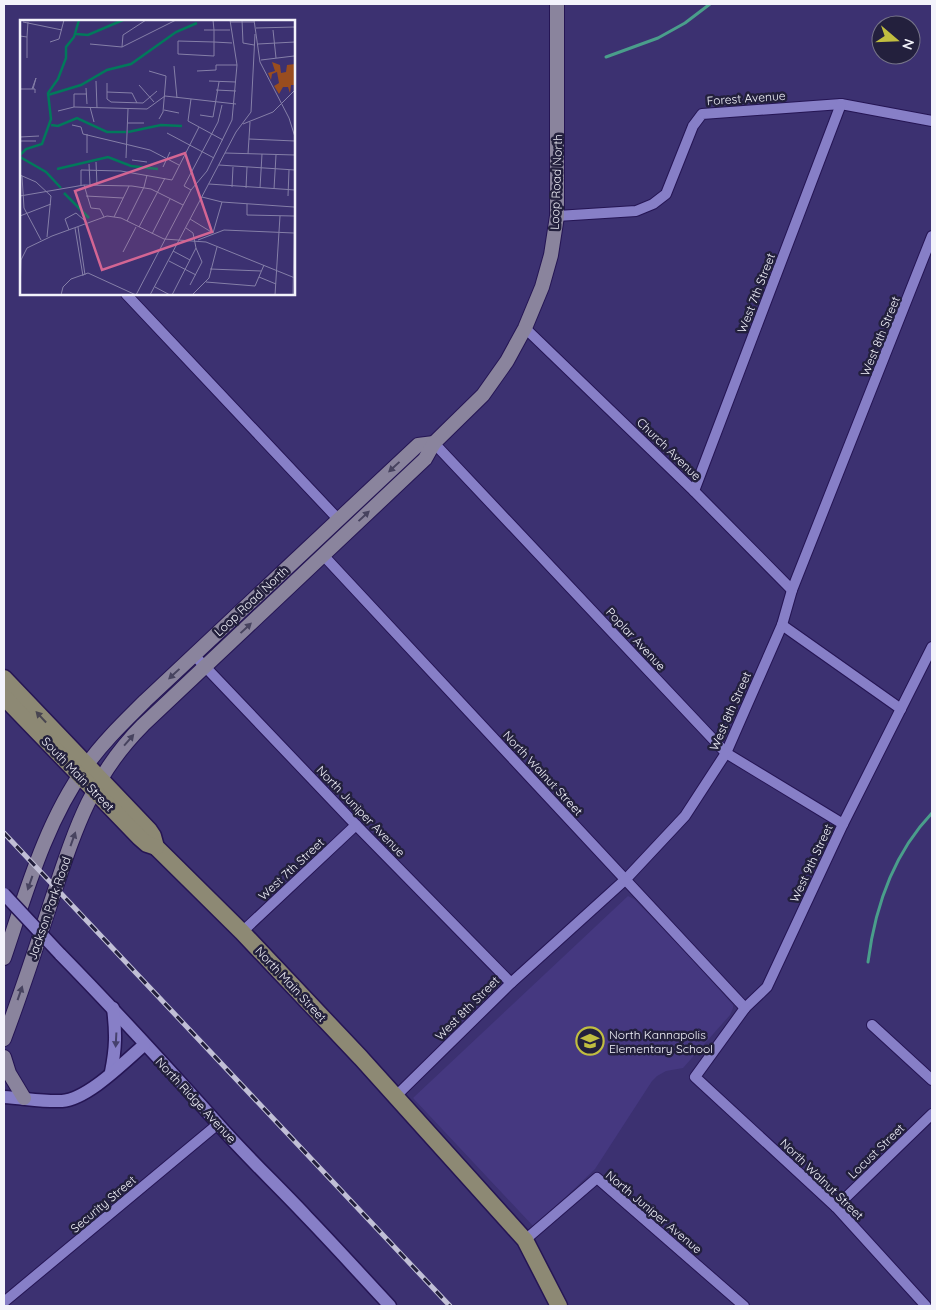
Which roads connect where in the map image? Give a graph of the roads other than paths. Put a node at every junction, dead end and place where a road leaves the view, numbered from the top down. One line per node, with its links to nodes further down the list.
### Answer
1 (557, 4): 4 (main road, Loop Road North)
2 (841, 104): 3 (street, Forest Avenue); 4 (street, Forest Avenue); 10 (street, West 7th Street)
3 (932, 121)
4 (557, 216): 8 (main road, Loop Road North)
5 (932, 236): 6 (street, West 8th Street)
6 (928, 260): 13 (street, West 8th Street)
7 (127, 295): 11 (street)
8 (525, 328): 9 (main road, Loop Road North); 10 (street, Church Avenue)
9 (434, 443): 11 (main road, Loop Road North, one-way to 11); 12 (main road, Loop Road North, one-way to 9); 21 (street, Poplar Avenue)
10 (694, 491): 13 (street, Church Avenue)
11 (338, 519): 16 (main road, Loop Road North)
12 (323, 556): 17 (main road, Loop Road North, one-way to 12); 27 (street, North Walnut Street)
13 (792, 590): 14 (street, West 8th Street)
14 (782, 625): 20 (street); 21 (street, West 8th Street)
15 (932, 648): 20 (street, West 9th Street)
16 (194, 655): 17 (street, North Juniper Avenue); 22 (main road, Loop Road North, one-way to 22)
17 (205, 666): 23 (main road, Loop Road North, one-way to 17); 25 (street, North Juniper Avenue)
18 (4, 678): 22 (main road, one-way to 18)
19 (4, 697): 22 (main road, South Main Street)
20 (901, 708): 24 (street, West 9th Street)
21 (726, 753): 24 (street, Poplar Avenue); 27 (street, West 8th Street)
22 (83, 770): 23 (main road); 30 (main road, Jackson Park Road, one-way to 30)
23 (97, 784): 26 (main road, South Main Street); 35 (main road, Jackson Park Road, one-way to 23)
24 (843, 824): 33 (street, West 9th Street)
25 (356, 825): 29 (street, West 7th Street); 31 (street, North Juniper Avenue)
26 (156, 847): 29 (main road, North Main Street)
27 (626, 879): 31 (street, West 8th Street); 33 (street, North Walnut Street)
28 (4, 894): 32 (street, North Ridge Avenue, bridge)
29 (242, 932): 41 (main road, North Main Street)
30 (4, 958)
31 (511, 983): 41 (street, West 8th Street)
32 (113, 1008): 36 (street, North Ridge Avenue); 38 (street, one-way to 38)
33 (745, 1008): 39 (street, West 9th Street)
34 (872, 1025): 40 (street)
35 (4, 1039)
36 (144, 1045): 38 (street); 45 (street, North Ridge Avenue)
37 (4, 1057): 43 (main road)
38 (112, 1072): 43 (street)
39 (695, 1077): 46 (street, North Walnut Street)
40 (932, 1080)
41 (396, 1096): 47 (main road, North Main Street)
42 (4, 1097): 43 (street)
43 (24, 1098)
44 (932, 1114): 46 (street, Locust Street)
45 (218, 1124): 48 (street, Security Street); 49 (street, North Ridge Avenue)
46 (836, 1207): 52 (street, North Walnut Street)
47 (525, 1240): 50 (main road, North Main Street); 51 (street, North Juniper Avenue)
48 (4, 1302)
49 (390, 1306)
50 (559, 1306)
51 (744, 1306)
52 (926, 1306)

